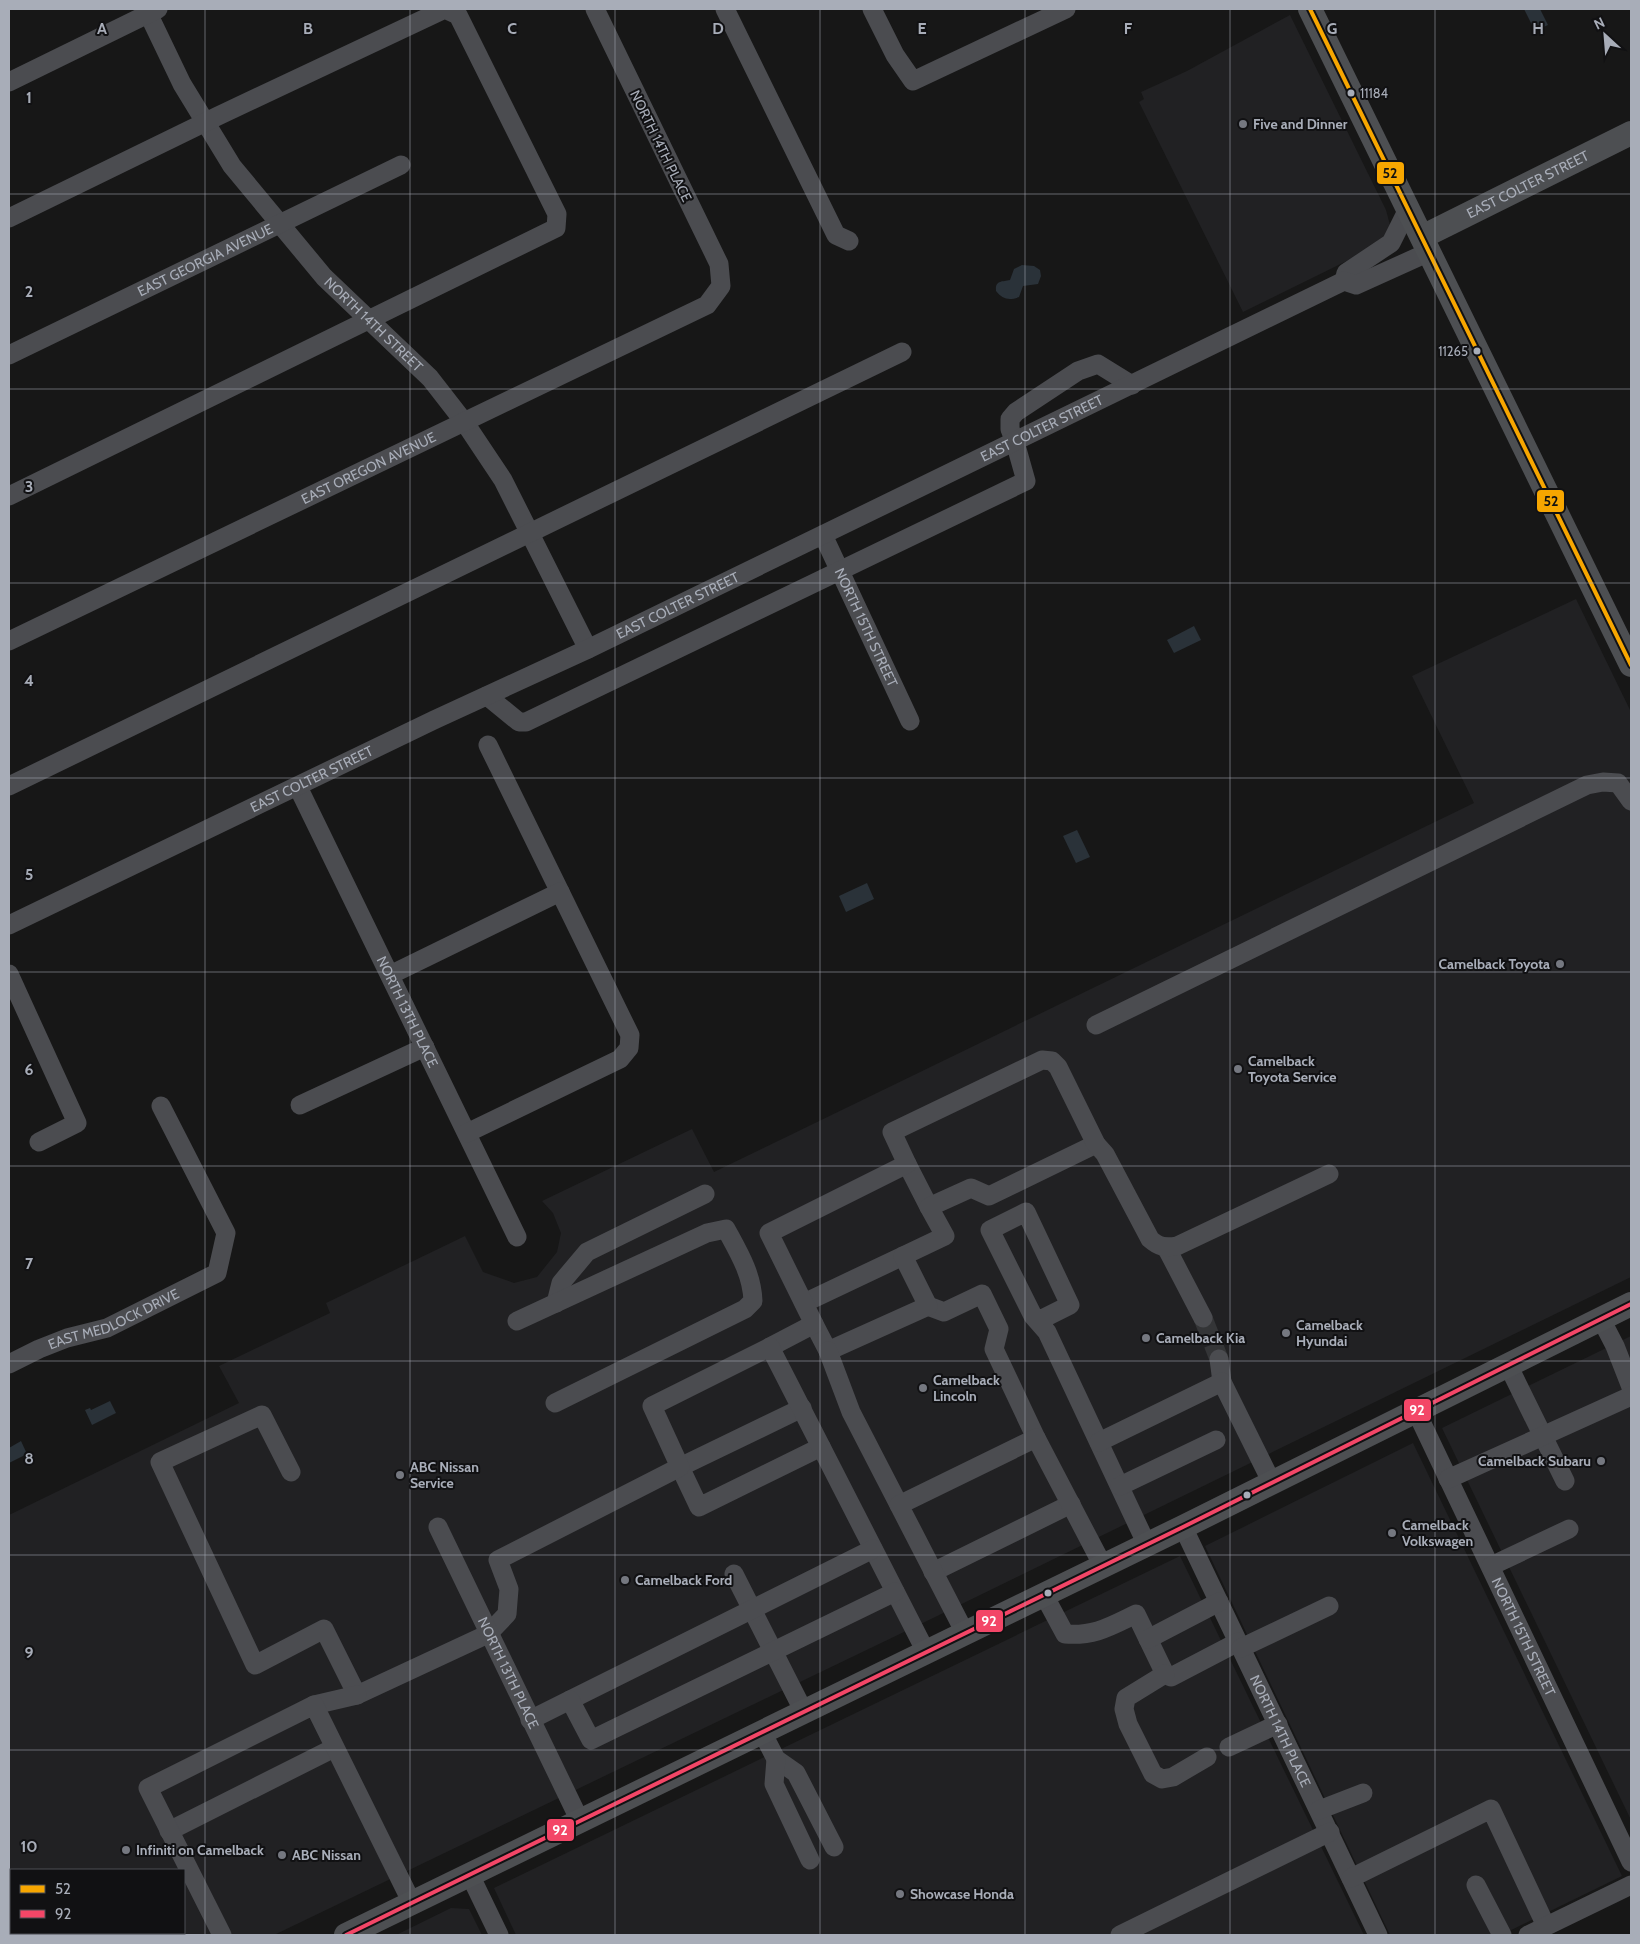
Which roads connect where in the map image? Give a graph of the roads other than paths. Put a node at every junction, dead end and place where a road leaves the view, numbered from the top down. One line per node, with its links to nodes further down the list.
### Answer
1 (594, 9): 17 (street, NORTH 14TH PLACE)
2 (724, 9): 14 (street)
3 (872, 9): 4 (street)
4 (1066, 9)
5 (1310, 9): 11 (main road)
6 (151, 10): 7 (street); 8 (street, NORTH 14TH STREET)
7 (9, 82)
8 (206, 122): 12 (street); 13 (street, NORTH 14TH STREET); 18 (street)
9 (1631, 133): 15 (main road, EAST COLTER STREET)
10 (401, 165): 13 (street, EAST GEORGIA AVENUE)
11 (1408, 209): 15 (main road); 16 (street, EAST COLTER STREET)
12 (9, 218)
13 (280, 224): 18 (street, NORTH 14TH STREET); 20 (street, EAST GEORGIA AVENUE)
14 (849, 241)
15 (1426, 245): 16 (street, EAST COLTER STREET); 30 (main road)
16 (1344, 281): 21 (street, EAST COLTER STREET)
17 (722, 286): 22 (street, EAST OREGON AVENUE)
18 (368, 320): 22 (street, NORTH 14TH STREET); 24 (street)
19 (902, 352): 25 (street)
20 (9, 355)
21 (1132, 385): 23 (street, EAST COLTER STREET); 23 (street)
22 (465, 422): 25 (street, NORTH 14TH STREET); 28 (street, EAST OREGON AVENUE)
23 (1016, 442): 26 (street, EAST COLTER STREET); 27 (street)
24 (9, 496)
25 (531, 534): 29 (street, NORTH 14TH STREET); 34 (street)
26 (823, 536): 27 (street, NORTH 15TH STREET); 29 (street, EAST COLTER STREET)
27 (840, 571): 31 (street); 32 (street, NORTH 15TH STREET)
28 (9, 641)
29 (588, 650): 31 (street, EAST COLTER STREET)
30 (1631, 665)
31 (487, 696): 35 (street, EAST COLTER STREET)
32 (910, 721)
33 (488, 745): 37 (street)
34 (9, 786)
35 (298, 787): 38 (street, EAST COLTER STREET); 40 (street, NORTH 13TH PLACE)
36 (1631, 797): 41 (street)
37 (560, 892): 40 (street); 45 (street)
38 (11, 920)
39 (9, 974): 46 (street)
40 (390, 975): 42 (street, NORTH 13TH PLACE)
41 (1096, 1025)
42 (425, 1047): 43 (street); 45 (street, NORTH 13TH PLACE)
43 (300, 1105)
44 (161, 1106): 67 (street, EAST MEDLOCK DRIVE)
45 (467, 1133): 52 (street, NORTH 13TH PLACE)
46 (39, 1142)
47 (1096, 1144): 48 (street); 51 (street); 53 (street)
48 (907, 1164): 51 (street); 56 (street)
49 (1329, 1174): 53 (street)
50 (704, 1194): 55 (street)
51 (930, 1207): 54 (street)
52 (517, 1237)
53 (1166, 1248): 59 (street)
54 (903, 1256): 56 (street); 58 (street)
55 (556, 1303): 62 (street); 72 (street)
56 (804, 1303): 63 (street)
57 (1631, 1304): 60 (main road)
58 (928, 1306): 65 (street); 76 (street)
59 (1203, 1318)
60 (1601, 1319): 68 (main road); 70 (street)
61 (1038, 1321): 61 (street); 78 (street)
62 (517, 1322)
63 (814, 1324): 64 (street); 65 (street)
64 (770, 1347): 73 (street); 80 (street)
65 (828, 1351): 87 (street)
66 (1219, 1359): 69 (street)
67 (9, 1364)
68 (1508, 1365): 74 (main road); 75 (street)
69 (1222, 1382): 78 (street); 84 (street)
70 (1631, 1386)
71 (1631, 1396): 75 (street)
72 (555, 1403)
73 (802, 1408): 79 (street); 80 (street)
74 (1416, 1411): 82 (street, NORTH 15TH STREET); 84 (main road)
75 (1542, 1437): 82 (street); 83 (street)
76 (1036, 1438): 86 (street); 87 (street)
77 (1216, 1440): 85 (street)
78 (1099, 1442): 85 (street)
79 (821, 1447): 80 (street); 92 (street)
80 (680, 1467): 103 (street)
81 (291, 1472): 109 (street)
82 (1448, 1478): 94 (street, NORTH 15TH STREET)
83 (1565, 1481)
84 (1272, 1483): 89 (main road)
85 (1120, 1486): 91 (street)
86 (1071, 1504): 93 (street); 95 (street)
87 (899, 1505): 95 (street)
88 (438, 1527): 103 (street, NORTH 13TH PLACE)
89 (1183, 1527): 91 (main road); 99 (street, NORTH 14TH PLACE)
90 (1569, 1529): 94 (street)
91 (1147, 1544): 93 (main road)
92 (873, 1549): 97 (street); 101 (street)
93 (1103, 1566): 98 (main road)
94 (1491, 1566): 127 (street, NORTH 15TH STREET)
95 (933, 1572): 102 (street)
96 (734, 1574): 101 (street)
97 (896, 1592): 106 (street); 107 (street)
98 (1044, 1595): 102 (main road); 104 (street)
99 (1219, 1602): 104 (street); 105 (street, NORTH 14TH PLACE)
100 (1329, 1606): 105 (street)
101 (752, 1609): 106 (street); 110 (street)
102 (965, 1633): 107 (main road)
103 (488, 1634): 109 (street); 113 (street, NORTH 13TH PLACE)
104 (1148, 1639): 108 (street)
105 (1240, 1645): 108 (street); 114 (street, NORTH 14TH PLACE)
106 (774, 1651): 110 (street); 112 (street)
107 (926, 1652): 112 (main road)
108 (1166, 1674): 118 (street)
109 (357, 1695): 111 (street)
110 (570, 1700): 113 (street)
111 (314, 1705): 117 (street); 123 (street)
112 (804, 1712): 115 (main road)
113 (530, 1720): 122 (street, NORTH 13TH PLACE)
114 (1278, 1724): 116 (street); 121 (street, NORTH 14TH PLACE)
115 (762, 1732): 119 (street); 122 (main road)
116 (1229, 1747)
117 (334, 1748): 123 (street); 132 (street)
118 (1207, 1757)
119 (776, 1760): 125 (street); 126 (street)
120 (1363, 1793): 121 (street)
121 (1319, 1810): 124 (street, NORTH 14TH PLACE)
122 (580, 1821): 128 (main road)
123 (170, 1831): 135 (street)
124 (1330, 1832): 129 (street, NORTH 14TH PLACE); 138 (street)
125 (834, 1847)
126 (810, 1860)
127 (1631, 1862)
128 (470, 1875): 132 (main road); 137 (street)
129 (1351, 1878): 133 (street); 134 (street, NORTH 14TH PLACE)
130 (1476, 1885): 139 (street)
131 (1631, 1885): 133 (street)
132 (412, 1903): 136 (main road)
133 (1546, 1926): 140 (street)
134 (1372, 1934)
135 (222, 1935)
136 (346, 1935)
137 (498, 1935)
138 (1120, 1935)
139 (1502, 1935)
140 (1528, 1935)

